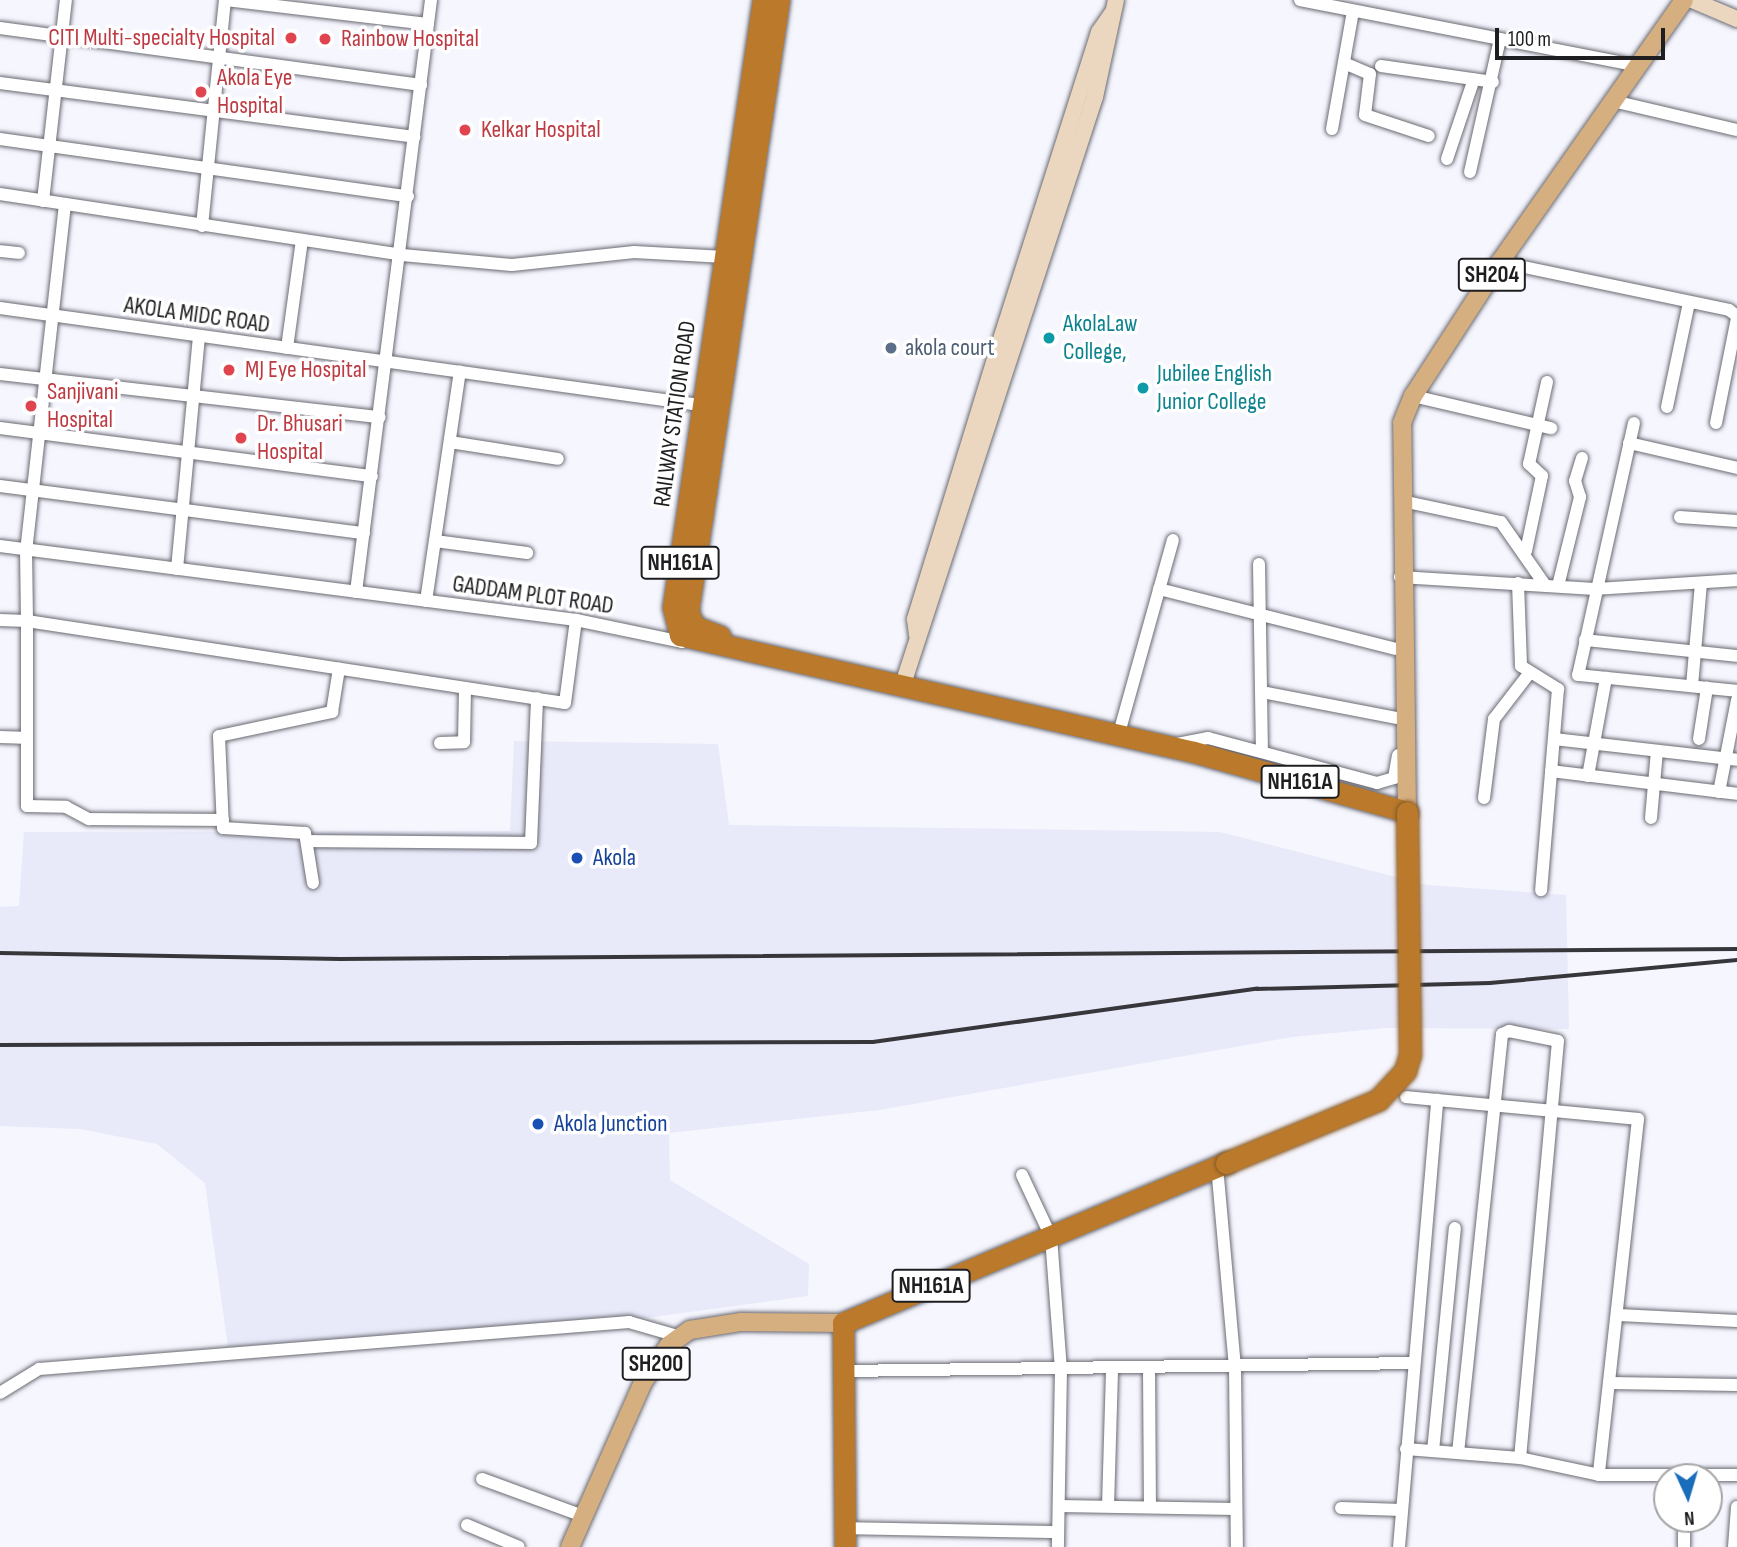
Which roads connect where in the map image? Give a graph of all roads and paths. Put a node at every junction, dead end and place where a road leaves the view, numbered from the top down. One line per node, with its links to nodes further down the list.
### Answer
1 (66, 0): 15 (street)
2 (225, 0): 13 (street); 17 (street)
3 (431, 0): 13 (street)
4 (763, 0): 46 (highway, RAILWAY STATION ROAD / NH161A)
5 (779, 0): 61 (highway, RAILWAY STATION ROAD / NH161A)
6 (1300, 0): 9 (street)
7 (1684, 0): 20 (main road, SH204)
8 (1692, 0): 12 (street)
9 (1314, 1): 11 (street)
10 (1115, 6): 114 (street)
11 (1353, 11): 16 (street); 18 (street)
12 (1737, 19)
13 (428, 24): 24 (street)
14 (0, 28): 15 (street)
15 (61, 36): 17 (street); 25 (street)
16 (1500, 39): 20 (street); 22 (street)
17 (219, 57): 24 (street); 27 (street)
18 (1344, 63): 28 (street); 30 (street)
19 (1381, 66): 21 (street)
20 (1640, 66): 26 (main road, SH204)
21 (1475, 79): 22 (street); 34 (street)
22 (1493, 82): 36 (street)
23 (0, 83): 25 (street)
24 (421, 85): 31 (street)
25 (56, 90): 27 (street); 33 (street)
26 (1613, 101): 29 (street); 47 (main road, SH204)
27 (214, 110): 31 (street); 35 (street)
28 (1332, 129)
29 (1737, 130)
30 (1429, 136)
31 (415, 137): 38 (street)
32 (0, 139): 33 (street)
33 (50, 146): 35 (street); 39 (street)
34 (1447, 159)
35 (208, 169): 38 (street); 41 (street)
36 (1470, 172)
37 (0, 194): 39 (street)
38 (408, 197): 45 (street)
39 (43, 201): 40 (street)
40 (65, 204): 41 (street); 50 (street)
41 (202, 226): 42 (street)
42 (302, 240): 45 (street); 53 (street)
43 (0, 251): 44 (street)
44 (19, 253)
45 (402, 255): 46 (street); 54 (street)
46 (725, 257): 61 (highway, RAILWAY STATION ROAD / NH161A)
47 (1500, 262): 48 (street); 59 (main road, SH204)
48 (1689, 303): 51 (street); 62 (street)
49 (0, 308): 50 (street, AKOLA MIDC ROAD)
50 (52, 316): 52 (street, AKOLA MIDC ROAD); 57 (street)
51 (1737, 317): 64 (street)
52 (199, 337): 53 (street, AKOLA MIDC ROAD); 60 (street)
53 (287, 348): 54 (street, AKOLA MIDC ROAD)
54 (388, 361): 55 (street, AKOLA MIDC ROAD); 63 (street)
55 (460, 372): 61 (street, AKOLA MIDC ROAD); 70 (street)
56 (0, 374): 57 (street)
57 (44, 380): 60 (street); 69 (street)
58 (1547, 382): 66 (street)
59 (1413, 396): 66 (street); 79 (main road, SH204)
60 (194, 398): 63 (street); 72 (street)
61 (713, 407): 105 (highway, RAILWAY STATION ROAD / NH161A)
62 (1667, 407)
63 (380, 416): 76 (street)
64 (1716, 422)
65 (1634, 423): 71 (street)
66 (1538, 425): 68 (street); 88 (street)
67 (0, 428): 69 (street)
68 (1551, 428)
69 (38, 433): 72 (street); 78 (street)
70 (450, 442): 74 (street); 85 (street)
71 (1629, 443): 75 (street); 98 (street)
72 (188, 452): 76 (street); 80 (street)
73 (1582, 458): 96 (street)
74 (558, 459)
75 (1737, 468)
76 (372, 476): 83 (street)
77 (0, 486): 78 (street)
78 (32, 490): 80 (street); 87 (street)
79 (1402, 500): 88 (street); 92 (main road, SH204)
80 (183, 507): 83 (street); 91 (street)
81 (1680, 517): 82 (street)
82 (1737, 521)
83 (364, 533): 99 (street)
84 (1173, 540): 97 (street)
85 (435, 541): 89 (street); 100 (street)
86 (0, 546): 87 (street)
87 (26, 549): 91 (street); 104 (street)
88 (1526, 551): 96 (street)
89 (527, 553)
90 (1259, 564): 101 (street)
91 (177, 569): 99 (street)
92 (1403, 580): 94 (street); 107 (street); 142 (main road, SH204)
93 (1737, 580): 95 (street)
94 (1518, 583): 96 (street); 111 (street)
95 (1701, 583): 98 (street); 108 (street)
96 (1552, 585): 98 (street)
97 (1159, 589): 101 (street); 124 (street)
98 (1595, 589): 106 (street)
99 (356, 592): 100 (street, GADDAM PLOT ROAD)
100 (426, 601): 103 (street, GADDAM PLOT ROAD)
101 (1260, 618): 107 (street); 119 (street)
102 (0, 620): 104 (street)
103 (576, 620): 105 (street, GADDAM PLOT ROAD); 121 (street)
104 (27, 621): 110 (street); 126 (street)
105 (689, 632): 114 (highway, NH161A)
106 (1585, 640): 108 (street); 112 (street)
107 (1396, 649): 123 (street)
108 (1695, 652): 109 (street); 116 (street)
109 (1737, 656)
110 (339, 669): 117 (street); 144 (street)
111 (1528, 675): 115 (street); 141 (street)
112 (1578, 675): 113 (street); 115 (street)
113 (1606, 678): 116 (street); 130 (street)
114 (904, 681): 124 (highway, NH161A); 131 (highway, NH161A)
115 (1557, 686): 127 (street)
116 (1692, 686): 118 (street)
117 (465, 688): 121 (street); 129 (street)
118 (1707, 688): 120 (street); 128 (street)
119 (1262, 691): 123 (street); 133 (street)
120 (1737, 691)
121 (537, 698): 145 (street)
122 (1737, 699): 134 (street)
123 (1397, 718): 133 (street)
124 (1121, 726): 131 (highway, NH161A)
125 (0, 737): 126 (street)
126 (23, 738): 144 (street)
127 (1553, 739): 130 (street); 136 (street)
128 (1699, 739)
129 (440, 743)
130 (1592, 744): 132 (street); 137 (street)
131 (1165, 746): 133 (street); 142 (highway, NH161A)
132 (1657, 751): 134 (street); 138 (street)
133 (1262, 752)
134 (1722, 758): 135 (street); 139 (street)
135 (1737, 760)
136 (1551, 771): 137 (street); 147 (street)
137 (1588, 776): 138 (street)
138 (1653, 784): 139 (street); 143 (street)
139 (1719, 792): 140 (street)
140 (1737, 794)
141 (1484, 798)
142 (1407, 812): 152 (highway, NH161A, bridge)
143 (1651, 818)
144 (223, 820): 145 (street)
145 (307, 841): 146 (street)
146 (313, 883)
147 (1541, 890)
148 (1406, 1097): 149 (street)
149 (1437, 1100): 150 (street); 160 (street)
150 (1499, 1105): 151 (street); 151 (street); 171 (street)
151 (1553, 1110): 156 (street); 172 (street)
152 (1221, 1165): 155 (highway, NH161A); 161 (street)
153 (1022, 1175): 155 (street)
154 (1455, 1228): 170 (street)
155 (1051, 1237): 158 (highway, NH161A); 164 (street)
156 (1619, 1315): 157 (street); 166 (street)
157 (1737, 1321)
158 (843, 1323): 159 (main road, SH200); 165 (highway)
159 (681, 1336): 168 (street); 183 (main road, SH200)
160 (1413, 1363): 161 (street); 169 (street)
161 (1235, 1367): 163 (street); 181 (street)
162 (1112, 1368): 163 (street); 164 (street); 177 (street)
163 (1150, 1368): 178 (street)
164 (1060, 1369): 165 (street); 176 (street)
165 (843, 1371): 186 (highway)
166 (1611, 1383): 167 (street); 173 (street)
167 (1737, 1385)
168 (3, 1391)
169 (1406, 1449): 170 (street); 182 (street)
170 (1433, 1451): 171 (street)
171 (1458, 1453): 172 (street)
172 (1520, 1458): 173 (street)
173 (1600, 1475): 174 (street)
174 (1653, 1475)
175 (482, 1479): 183 (street)
176 (1059, 1506): 177 (street); 185 (street)
177 (1108, 1506): 178 (street)
178 (1150, 1507): 181 (street)
179 (1737, 1507): 192 (street)
180 (1341, 1508): 182 (street)
181 (1236, 1509): 190 (street)
182 (1402, 1510): 191 (street)
183 (583, 1516): 188 (main road, SH200)
184 (467, 1525): 187 (street)
185 (1058, 1532): 186 (street); 189 (street)
186 (845, 1537)
187 (519, 1547)
188 (570, 1547)
189 (1058, 1547)
190 (1237, 1547)
191 (1399, 1547)
192 (1734, 1547)

